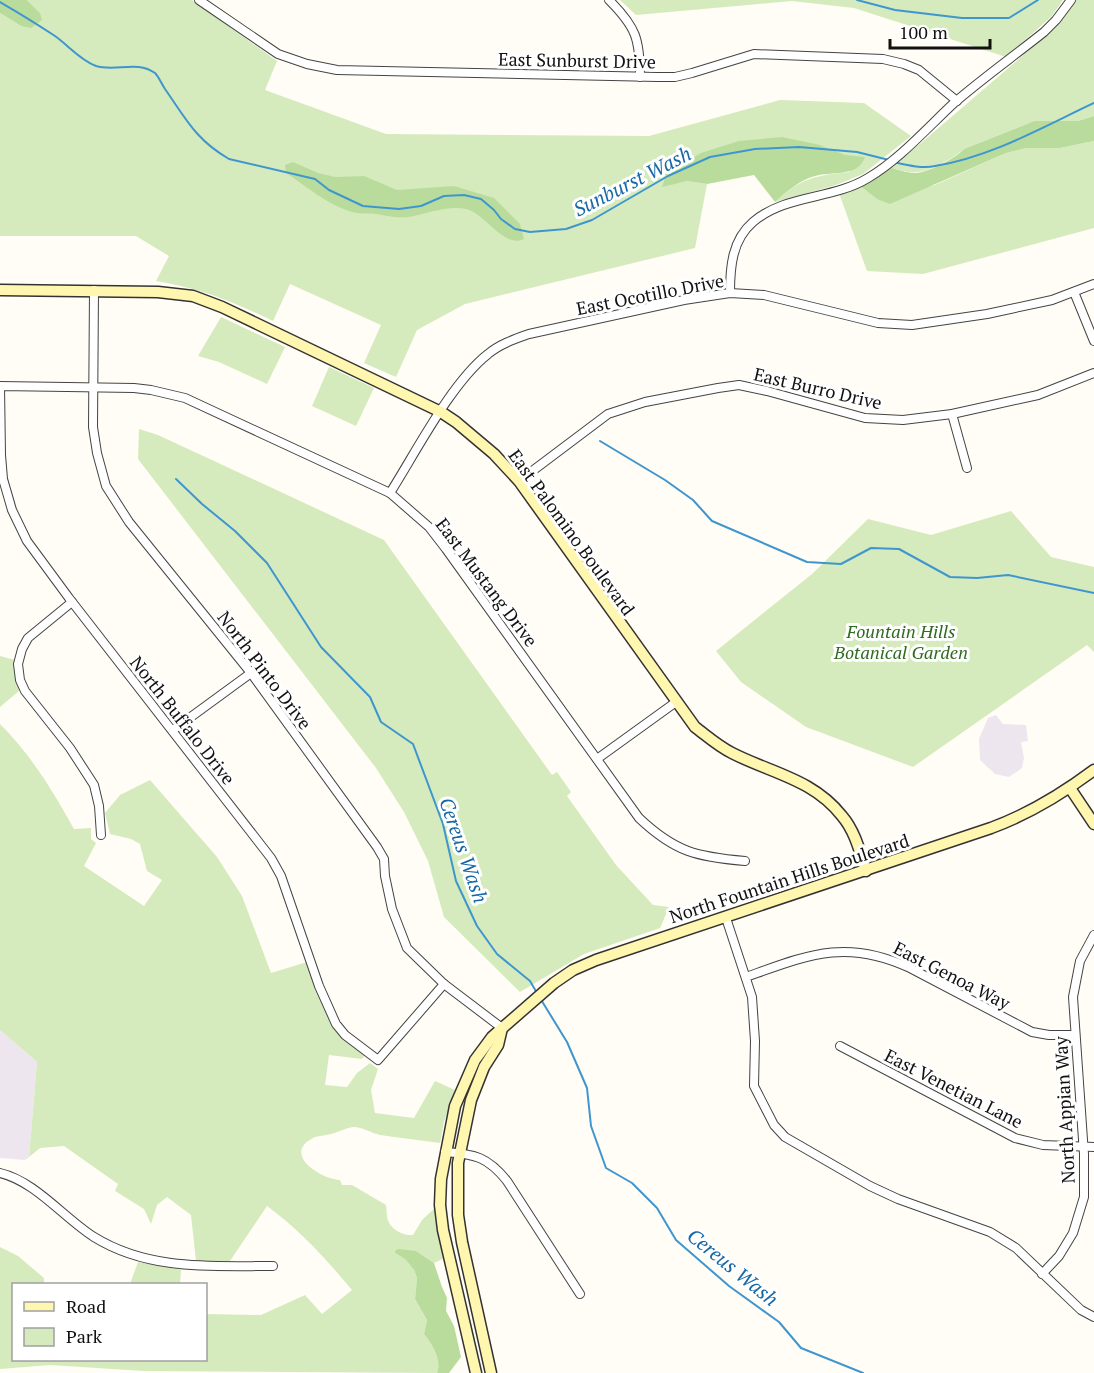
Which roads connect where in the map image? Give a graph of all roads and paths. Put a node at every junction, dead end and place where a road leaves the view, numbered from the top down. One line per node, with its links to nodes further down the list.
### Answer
1 (199, 0): 4 (street, East Sunburst Drive)
2 (609, 0): 4 (street)
3 (1071, 0): 5 (street)
4 (640, 77): 5 (street, East Sunburst Drive)
5 (957, 101): 10 (street)
6 (1094, 284): 9 (street, East Ocotillo Drive)
7 (0, 290): 8 (main road, East Palomino Boulevard)
8 (94, 290): 14 (street, North Pinto Drive); 15 (main road, East Palomino Boulevard)
9 (1074, 292): 10 (street, East Ocotillo Drive); 11 (street)
10 (730, 293): 15 (street, East Ocotillo Drive)
11 (1094, 341)
12 (1094, 373): 16 (street, East Burro Drive)
13 (0, 386): 14 (street, East Mustang Drive); 20 (street, North Buffalo Drive)
14 (93, 387): 19 (street, East Mustang Drive); 21 (street, North Pinto Drive)
15 (441, 412): 18 (main road, East Palomino Boulevard); 19 (street, East Ocotillo Drive)
16 (952, 414): 17 (street); 18 (street, East Burro Drive)
17 (967, 468)
18 (519, 481): 22 (main road, East Palomino Boulevard)
19 (390, 494): 24 (street, East Mustang Drive)
20 (72, 602): 23 (street, North Buffalo Drive); 28 (street)
21 (251, 673): 23 (street); 34 (street, North Pinto Drive)
22 (676, 702): 24 (street); 30 (main road, East Palomino Boulevard)
23 (173, 730): 34 (street, North Buffalo Drive)
24 (597, 759): 29 (street, East Mustang Drive)
25 (1094, 770): 26 (main road, North Fountain Hills Boulevard)
26 (1071, 788): 27 (main road); 30 (main road, North Fountain Hills Boulevard)
27 (1094, 824)
28 (101, 835)
29 (745, 861)
30 (866, 871): 31 (main road, North Fountain Hills Boulevard)
31 (726, 918): 33 (street); 35 (main road, North Fountain Hills Boulevard)
32 (1094, 935): 36 (street, North Appian Way)
33 (746, 977): 36 (street, East Genoa Way); 44 (street)
34 (444, 984): 35 (street, North Pinto Drive)
35 (502, 1028): 40 (main road, North Fountain Hills Boulevard); 41 (main road, North Fountain Hills Boulevard)
36 (1075, 1035): 38 (street, North Appian Way)
37 (840, 1046): 38 (street, East Venetian Lane)
38 (1083, 1147): 39 (street, East Venetian Lane); 44 (street, North Appian Way)
39 (1094, 1147)
40 (445, 1152): 41 (street); 47 (main road, North Fountain Hills Boulevard)
41 (459, 1153): 45 (street); 48 (main road, North Fountain Hills Boulevard)
42 (0, 1173): 43 (street)
43 (273, 1266)
44 (1042, 1274): 46 (street)
45 (580, 1294)
46 (1094, 1317)
47 (476, 1373)
48 (491, 1373)

